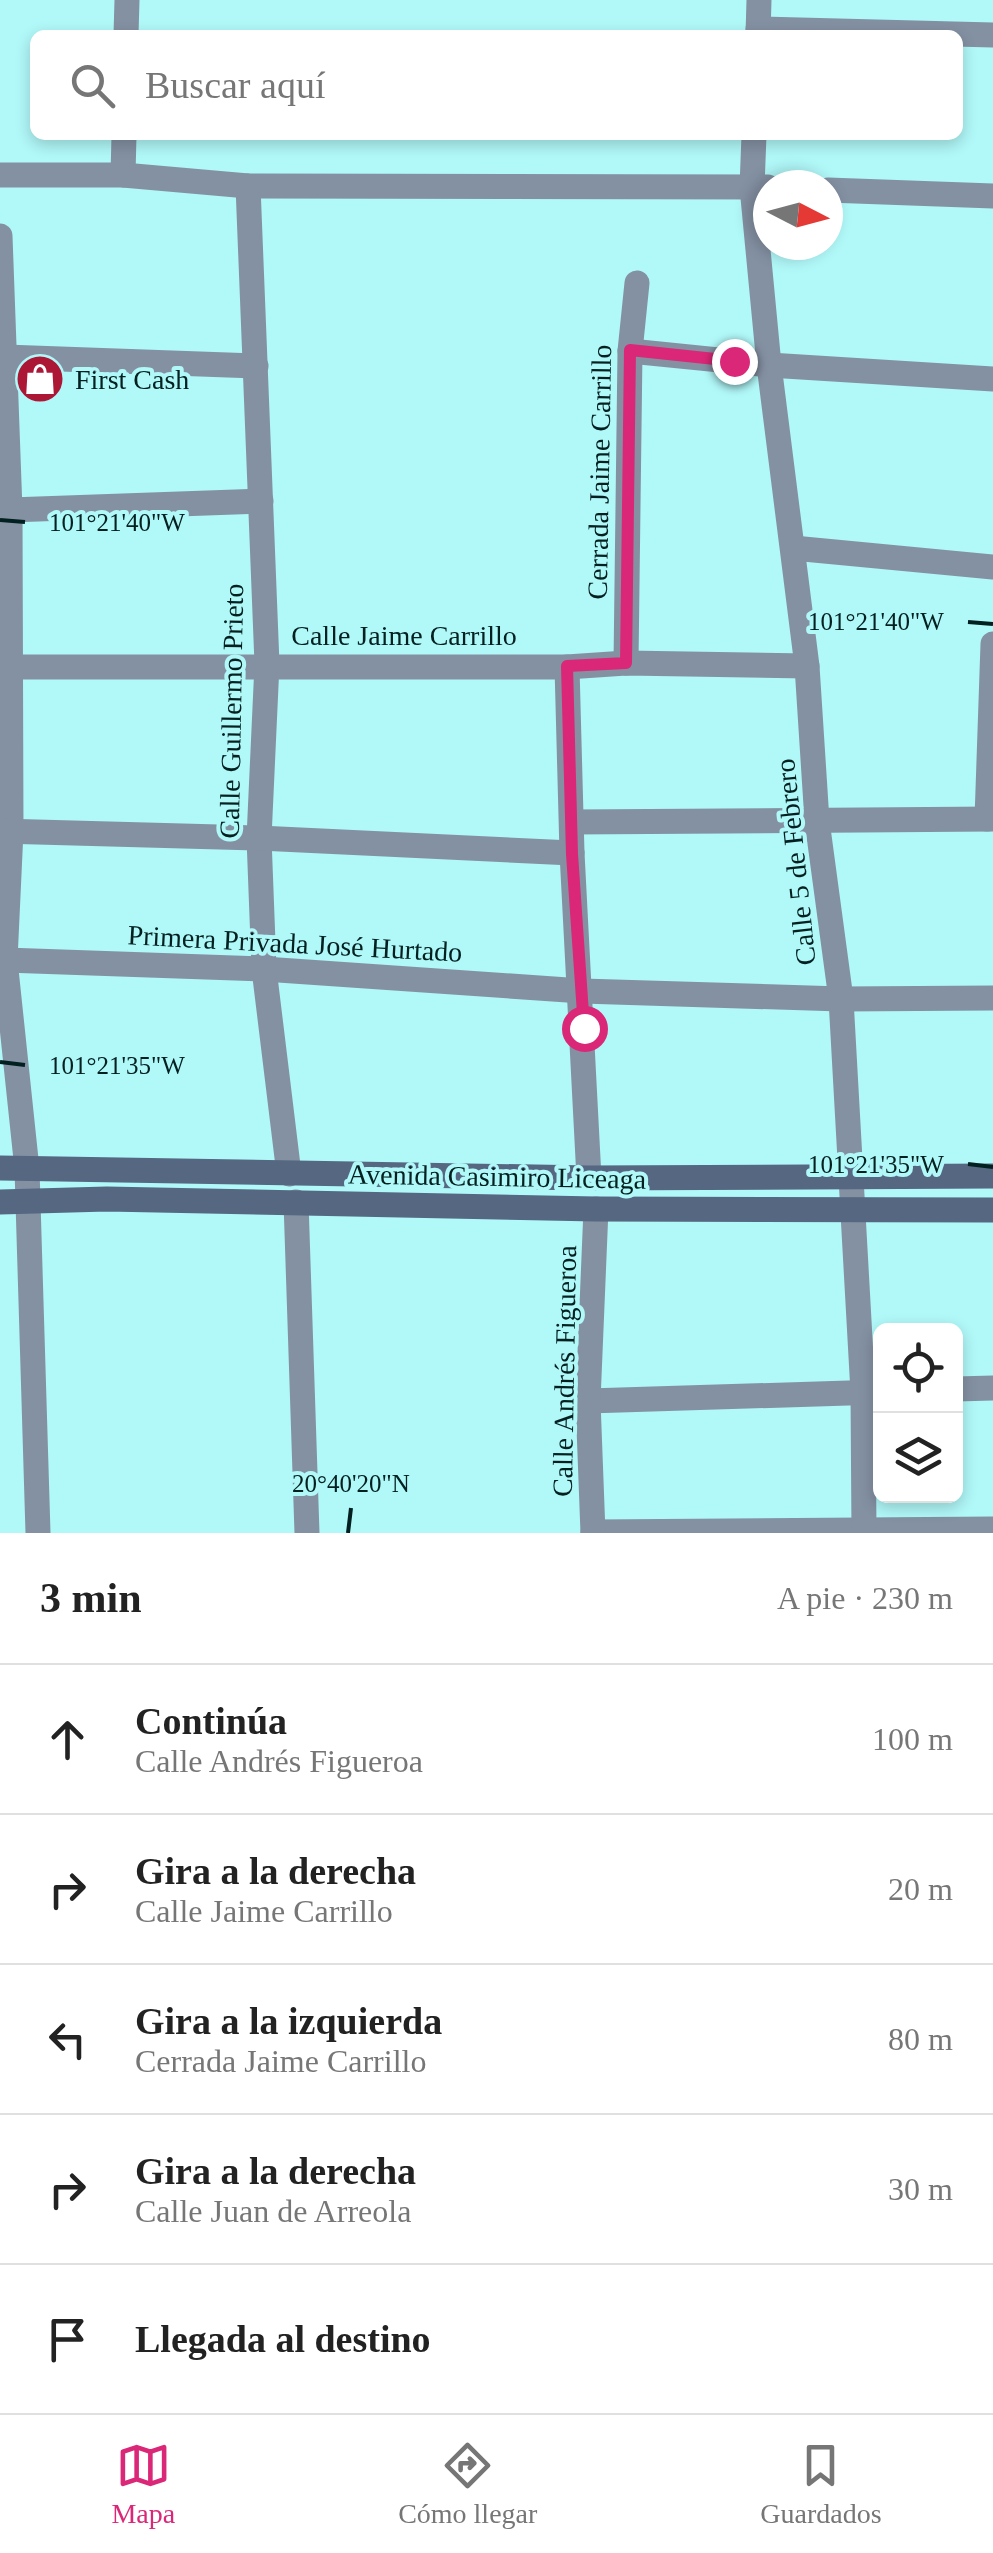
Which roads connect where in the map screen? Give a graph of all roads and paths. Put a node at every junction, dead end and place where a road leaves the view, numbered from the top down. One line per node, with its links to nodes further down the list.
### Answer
1 (127, 0): 3 (street)
2 (759, 0): 4 (street)
3 (126, 30)
4 (758, 30)
5 (963, 34): 6 (street)
6 (993, 34)
7 (124, 140): 11 (street)
8 (755, 140): 9 (street, Calle 5 de Febrero)
9 (758, 170)
10 (0, 175): 11 (street)
11 (122, 176): 12 (street)
12 (248, 186): 13 (street); 22 (street, Calle Guillermo Prieto)
13 (753, 187)
14 (843, 191): 15 (street)
15 (993, 196)
16 (0, 236): 20 (street)
17 (764, 260): 21 (street, Calle 5 de Febrero)
18 (637, 282): 19 (street, Cerrada Jaime Carrillo)
19 (630, 350): 21 (street); 29 (street, Cerrada Jaime Carrillo)
20 (5, 358): 22 (street); 25 (street)
21 (770, 365): 23 (street); 26 (street, Calle 5 de Febrero)
22 (256, 366): 24 (street, Calle Guillermo Prieto)
23 (993, 379)
24 (260, 501): 25 (street); 30 (street, Calle Guillermo Prieto)
25 (10, 510): 33 (street)
26 (794, 548): 27 (street); 32 (street, Calle 5 de Febrero)
27 (993, 567)
28 (993, 644): 34 (street)
29 (626, 663): 31 (street, Calle Jaime Carrillo); 32 (street, Calle Jaime Carrillo)
30 (266, 664): 31 (street, Calle Jaime Carrillo); 33 (street, Calle Jaime Carrillo); 38 (street, Calle Guillermo Prieto)
31 (567, 666): 36 (street)
32 (807, 666): 35 (street, Calle 5 de Febrero)
33 (6, 667): 37 (street)
34 (990, 819): 35 (street)
35 (816, 821): 36 (street); 44 (street, Calle 5 de Febrero)
36 (572, 822): 39 (street)
37 (5, 832): 38 (street); 40 (street)
38 (259, 838): 39 (street); 41 (street, Calle Guillermo Prieto)
39 (572, 854): 42 (street)
40 (5, 960): 41 (street, Primera Privada José Hurtado); 46 (street)
41 (264, 969): 42 (street, Primera Privada José Hurtado); 47 (street, Calle Guillermo Prieto)
42 (582, 991): 44 (street, Primera Privada José Hurtado); 50 (street)
43 (993, 998): 44 (street, Primera Privada José Hurtado)
44 (842, 999): 48 (street, Calle 5 de Febrero)
45 (0, 1168): 46 (main road, Avenida Casimiro Liceaga)
46 (27, 1169): 47 (main road, Avenida Casimiro Liceaga); 52 (street)
47 (289, 1174): 50 (main road, Avenida Casimiro Liceaga)
48 (853, 1175): 49 (main road, Avenida Casimiro Liceaga); 50 (main road, Avenida Casimiro Liceaga); 54 (street, Calle 5 de Febrero)
49 (993, 1176)
50 (590, 1178)
51 (0, 1202): 52 (main road, Avenida Casimiro Liceaga)
52 (28, 1202): 53 (main road, Avenida Casimiro Liceaga); 64 (street)
53 (296, 1202): 55 (main road, Avenida Casimiro Liceaga); 65 (street)
54 (852, 1208): 55 (main road, Avenida Casimiro Liceaga); 56 (main road, Avenida Casimiro Liceaga); 59 (street, Calle 5 de Febrero)
55 (596, 1209): 60 (street, Calle Andrés Figueroa)
56 (993, 1210)
57 (993, 1388): 58 (street)
58 (963, 1389)
59 (872, 1392): 60 (street); 63 (street, Calle 5 de Febrero)
60 (588, 1401): 62 (street, Calle Andrés Figueroa)
61 (993, 1529): 63 (street)
62 (593, 1532): 63 (street)
63 (864, 1532)
64 (38, 1533)
65 (307, 1533)

